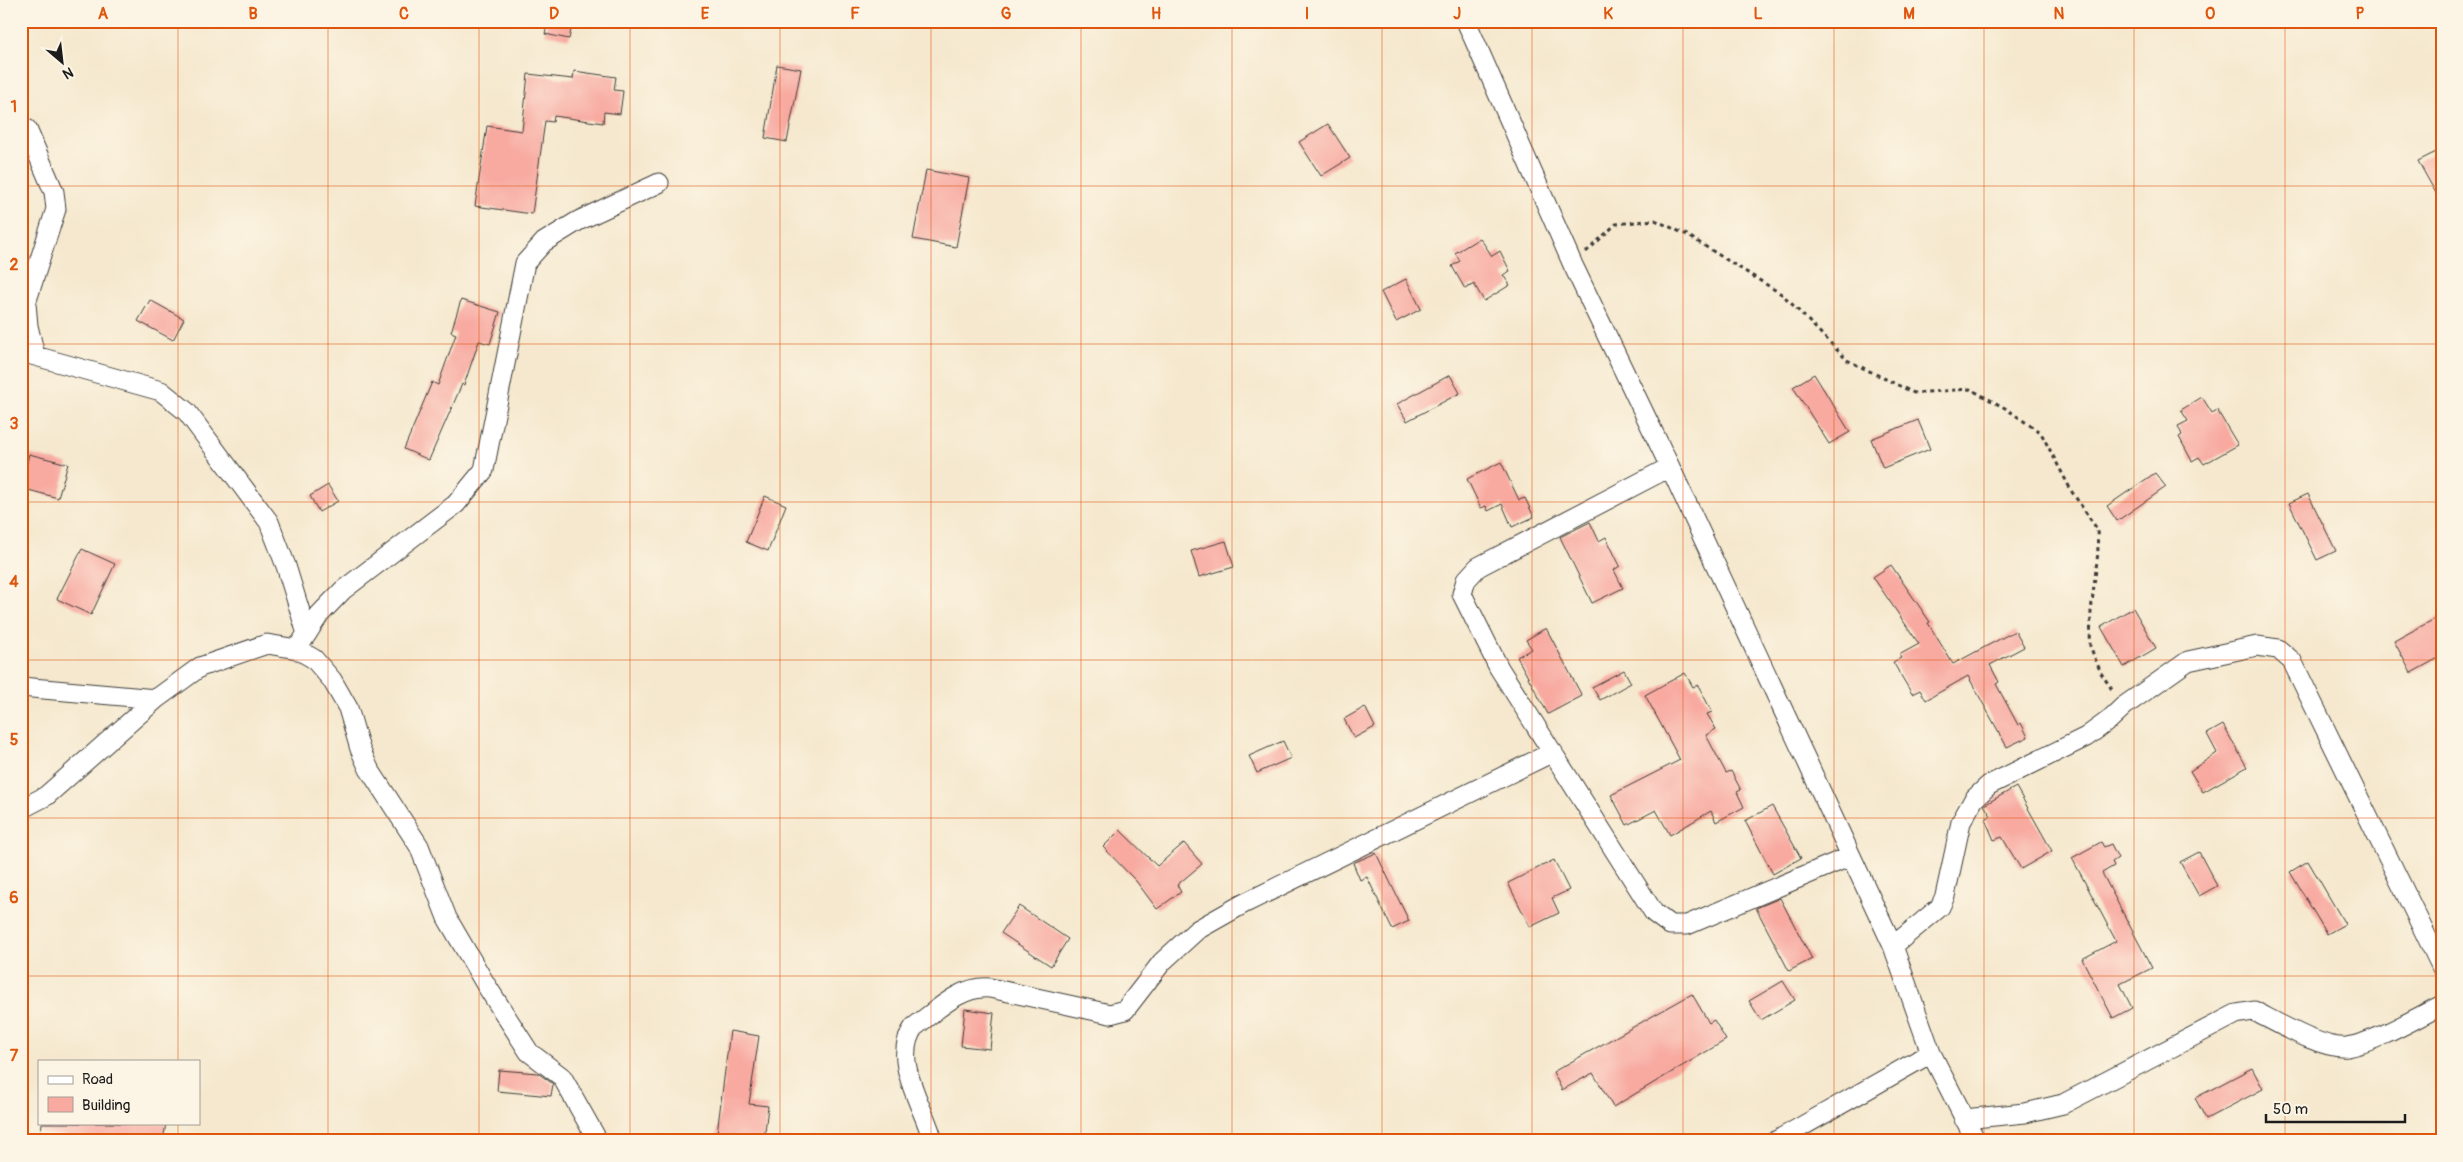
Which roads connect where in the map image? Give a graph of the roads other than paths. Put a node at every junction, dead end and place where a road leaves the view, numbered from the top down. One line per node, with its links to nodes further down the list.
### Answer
1 (1466, 21): 5 (street)
2 (27, 129): 4 (street)
3 (659, 183): 6 (street)
4 (28, 353): 6 (street)
5 (1670, 467): 9 (street); 11 (street)
6 (302, 642): 8 (street); 16 (street)
7 (21, 687): 8 (street)
8 (156, 699): 10 (street)
9 (1553, 752): 11 (street); 20 (street)
10 (21, 810)
11 (1851, 856): 12 (street)
12 (1893, 946): 13 (street); 15 (street)
13 (2442, 968)
14 (2442, 1005): 17 (street)
15 (1930, 1053): 17 (street); 21 (street)
16 (587, 1118): 18 (street); 19 (street)
17 (1964, 1119): 22 (street)
18 (598, 1141)
19 (608, 1141)
20 (933, 1141)
21 (1776, 1141)
22 (1976, 1141)

